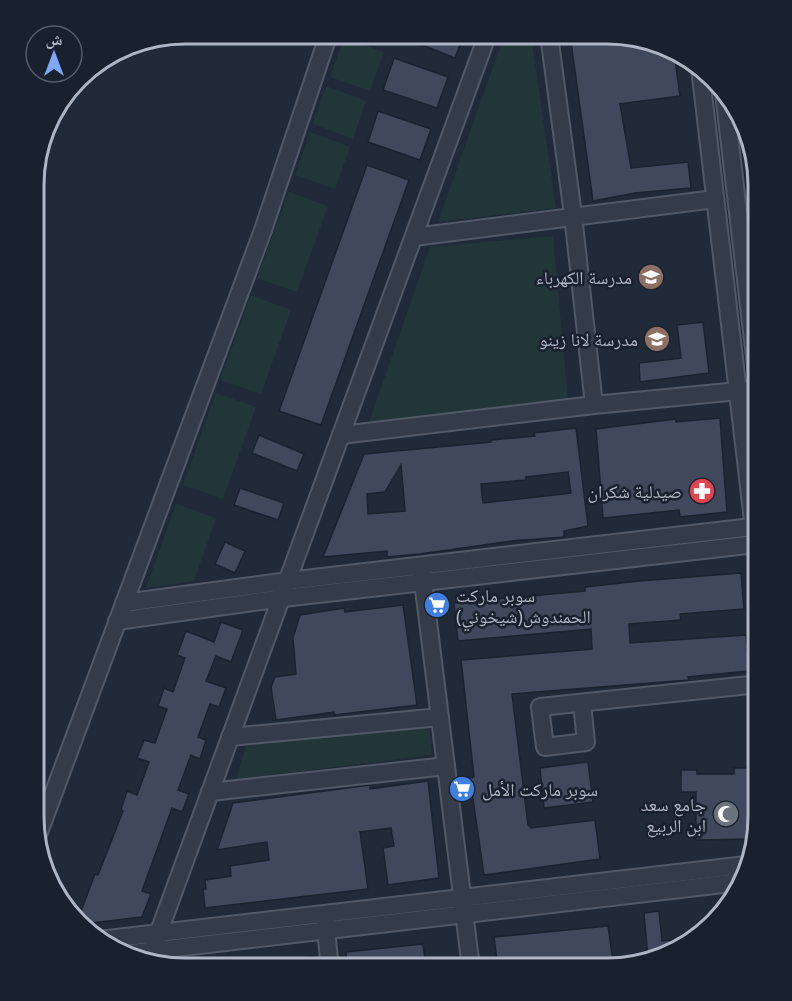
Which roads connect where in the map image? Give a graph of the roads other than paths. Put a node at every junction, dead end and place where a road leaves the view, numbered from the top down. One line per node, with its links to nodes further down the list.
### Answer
1 (325, 44): 21 (street)
2 (484, 44): 9 (street)
3 (550, 44): 7 (street)
4 (701, 80): 6 (street)
5 (734, 123): 8 (street)
6 (715, 199): 7 (street); 11 (street)
7 (573, 215): 9 (street); 12 (street)
8 (748, 231)
9 (414, 237): 13 (street)
10 (748, 391): 11 (street)
11 (739, 392): 12 (street); 14 (street)
12 (594, 405): 13 (street)
13 (341, 435): 18 (street)
14 (748, 485)
15 (748, 526): 17 (street)
16 (748, 545): 19 (street)
17 (421, 565): 18 (street); 19 (street)
18 (288, 581): 20 (street); 21 (street)
19 (423, 583): 20 (street); 25 (street)
20 (283, 598): 22 (street); 26 (street)
21 (124, 603): 22 (street)
22 (117, 621): 29 (street)
23 (748, 685): 24 (street)
24 (582, 703)
25 (440, 717): 26 (street); 27 (street)
26 (230, 737): 28 (street)
27 (446, 766): 28 (street); 32 (street)
28 (210, 792): 34 (street)
29 (44, 818)
30 (739, 866): 32 (street)
31 (732, 883): 32 (street)
32 (463, 906): 33 (street); 39 (street)
33 (325, 922): 34 (street); 37 (street); 38 (street)
34 (159, 933): 35 (street); 36 (street)
35 (114, 938)
36 (152, 953)
37 (155, 954)
38 (329, 957)
39 (470, 957)

